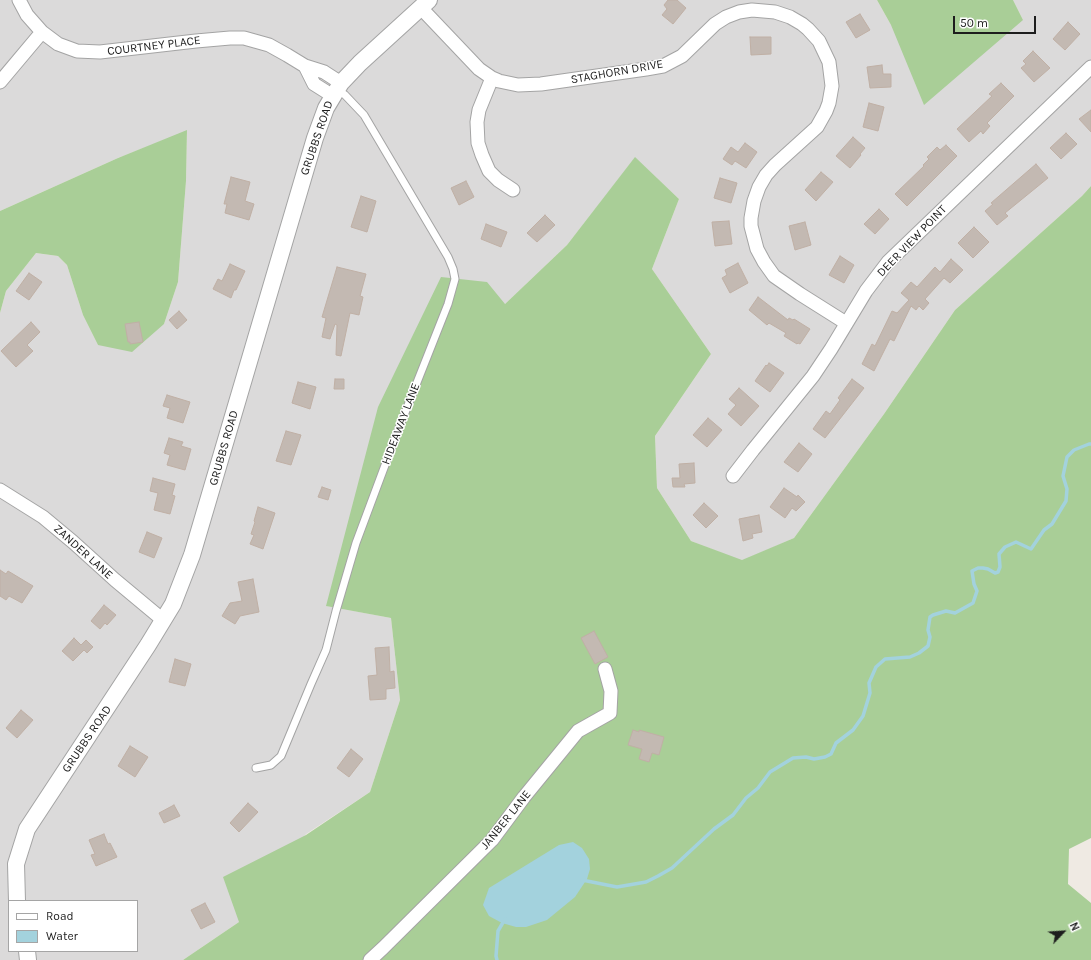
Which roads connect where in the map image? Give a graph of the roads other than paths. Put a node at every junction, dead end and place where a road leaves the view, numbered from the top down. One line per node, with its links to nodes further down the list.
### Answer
1 (19, 0): 3 (street, COURTNEY PLACE)
2 (425, 4): 5 (street, STAGHORN DRIVE); 7 (street, GRUBBS ROAD)
3 (42, 32): 6 (street); 7 (street, COURTNEY PLACE)
4 (1091, 67): 9 (street, DEER VIEW POINT)
5 (492, 78): 8 (street); 9 (street, STAGHORN DRIVE)
6 (0, 82)
7 (337, 89): 12 (street, GRUBBS ROAD); 14 (lane, HIDEAWAY LANE)
8 (514, 190)
9 (846, 323): 10 (street, DEER VIEW POINT)
10 (733, 476)
11 (0, 490): 12 (street, ZANDER LANE)
12 (163, 620): 15 (street, GRUBBS ROAD)
13 (604, 669): 16 (street, JANBER LANE)
14 (256, 768)
15 (17, 900)
16 (370, 960)

